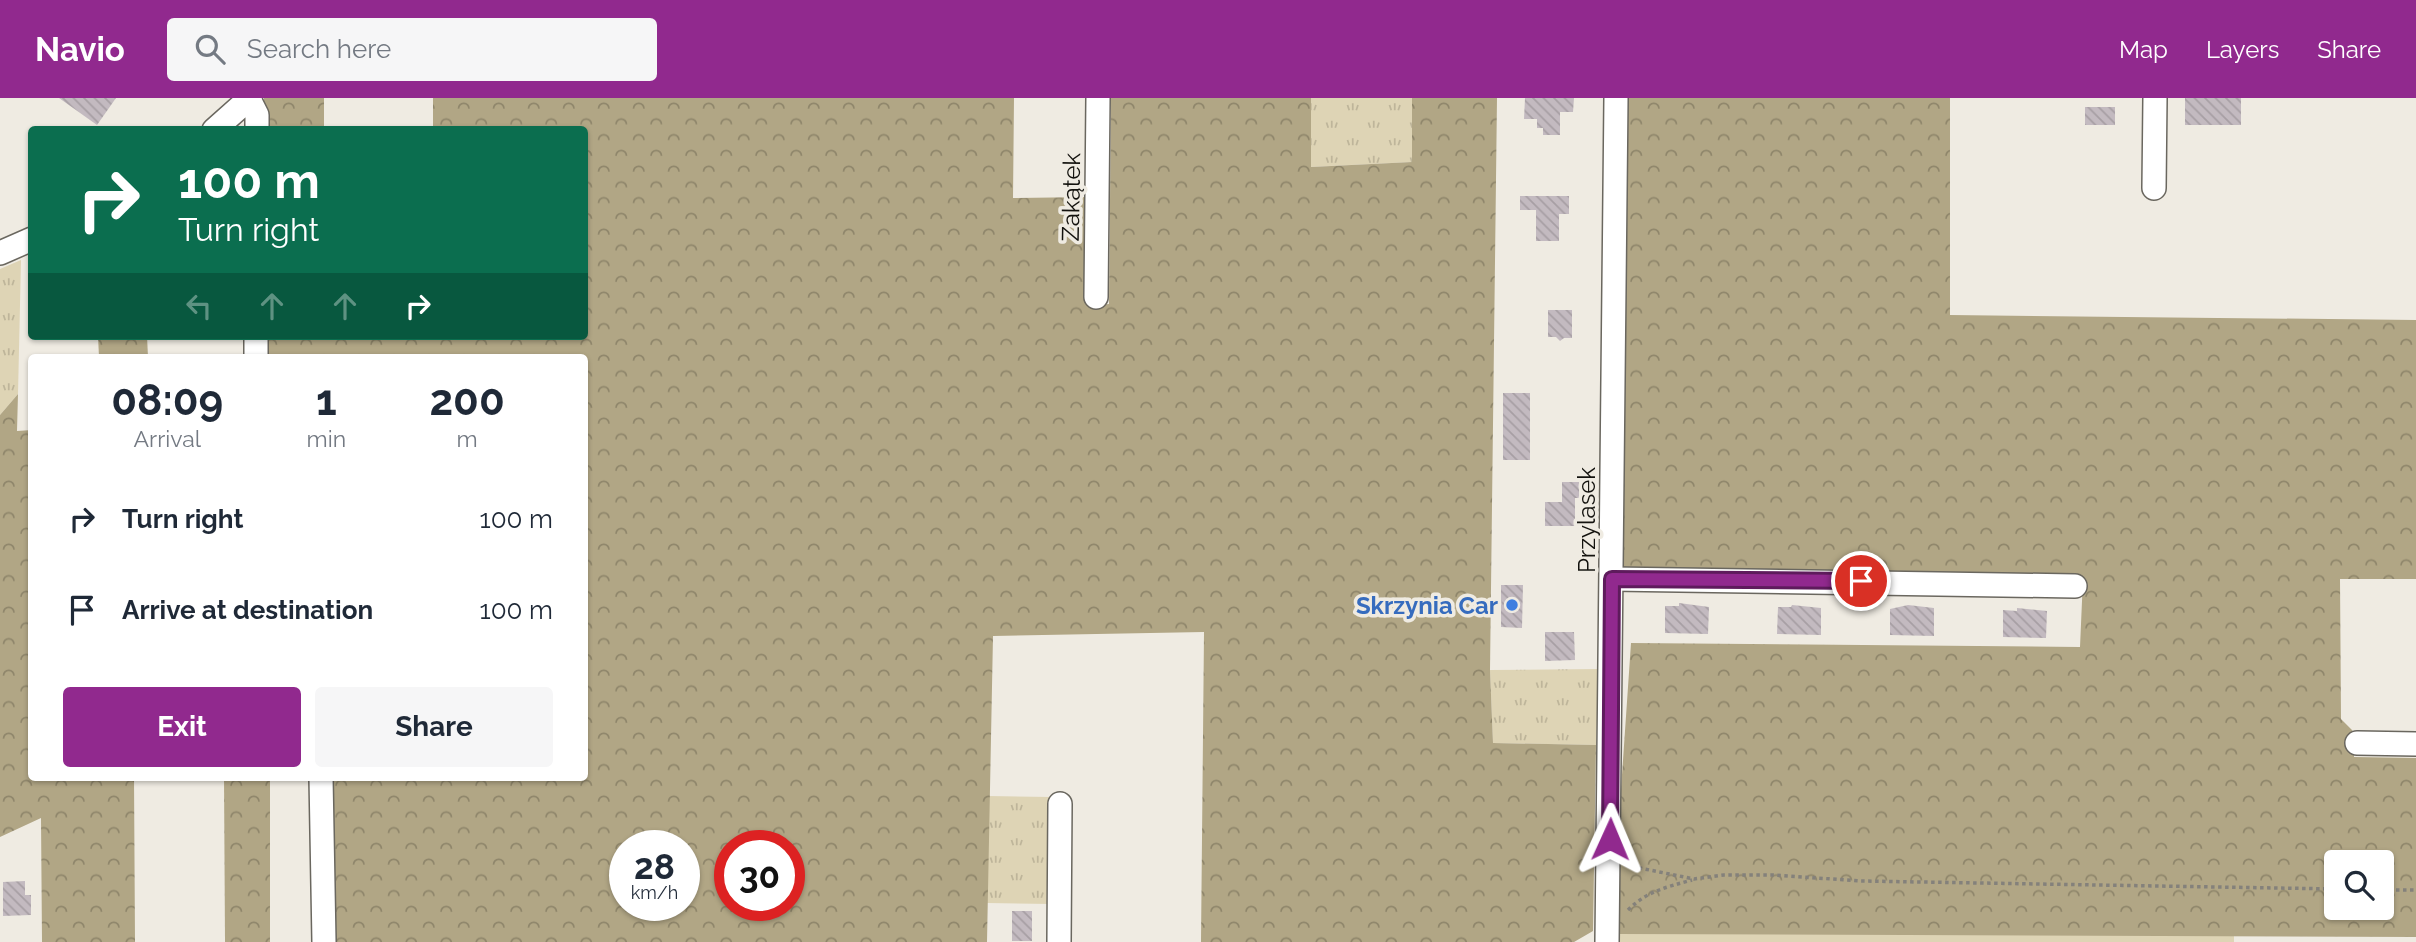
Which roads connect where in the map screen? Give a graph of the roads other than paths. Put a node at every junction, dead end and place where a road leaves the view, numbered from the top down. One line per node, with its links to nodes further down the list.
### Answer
1 (250, 98): 5 (street); 6 (street)
2 (1098, 98): 10 (street, Zakątek)
3 (1616, 98): 11 (street, Przylasek)
4 (2155, 98): 7 (street)
5 (218, 126)
6 (257, 126)
7 (2154, 188)
8 (28, 242): 9 (street)
9 (0, 253)
10 (1096, 297)
11 (1612, 579): 12 (street); 17 (street, Przylasek)
12 (2075, 586)
13 (2357, 743): 14 (street)
14 (2416, 744)
15 (321, 781): 18 (street)
16 (1060, 804): 19 (street)
17 (1607, 935)
18 (324, 942)
19 (1059, 942)

